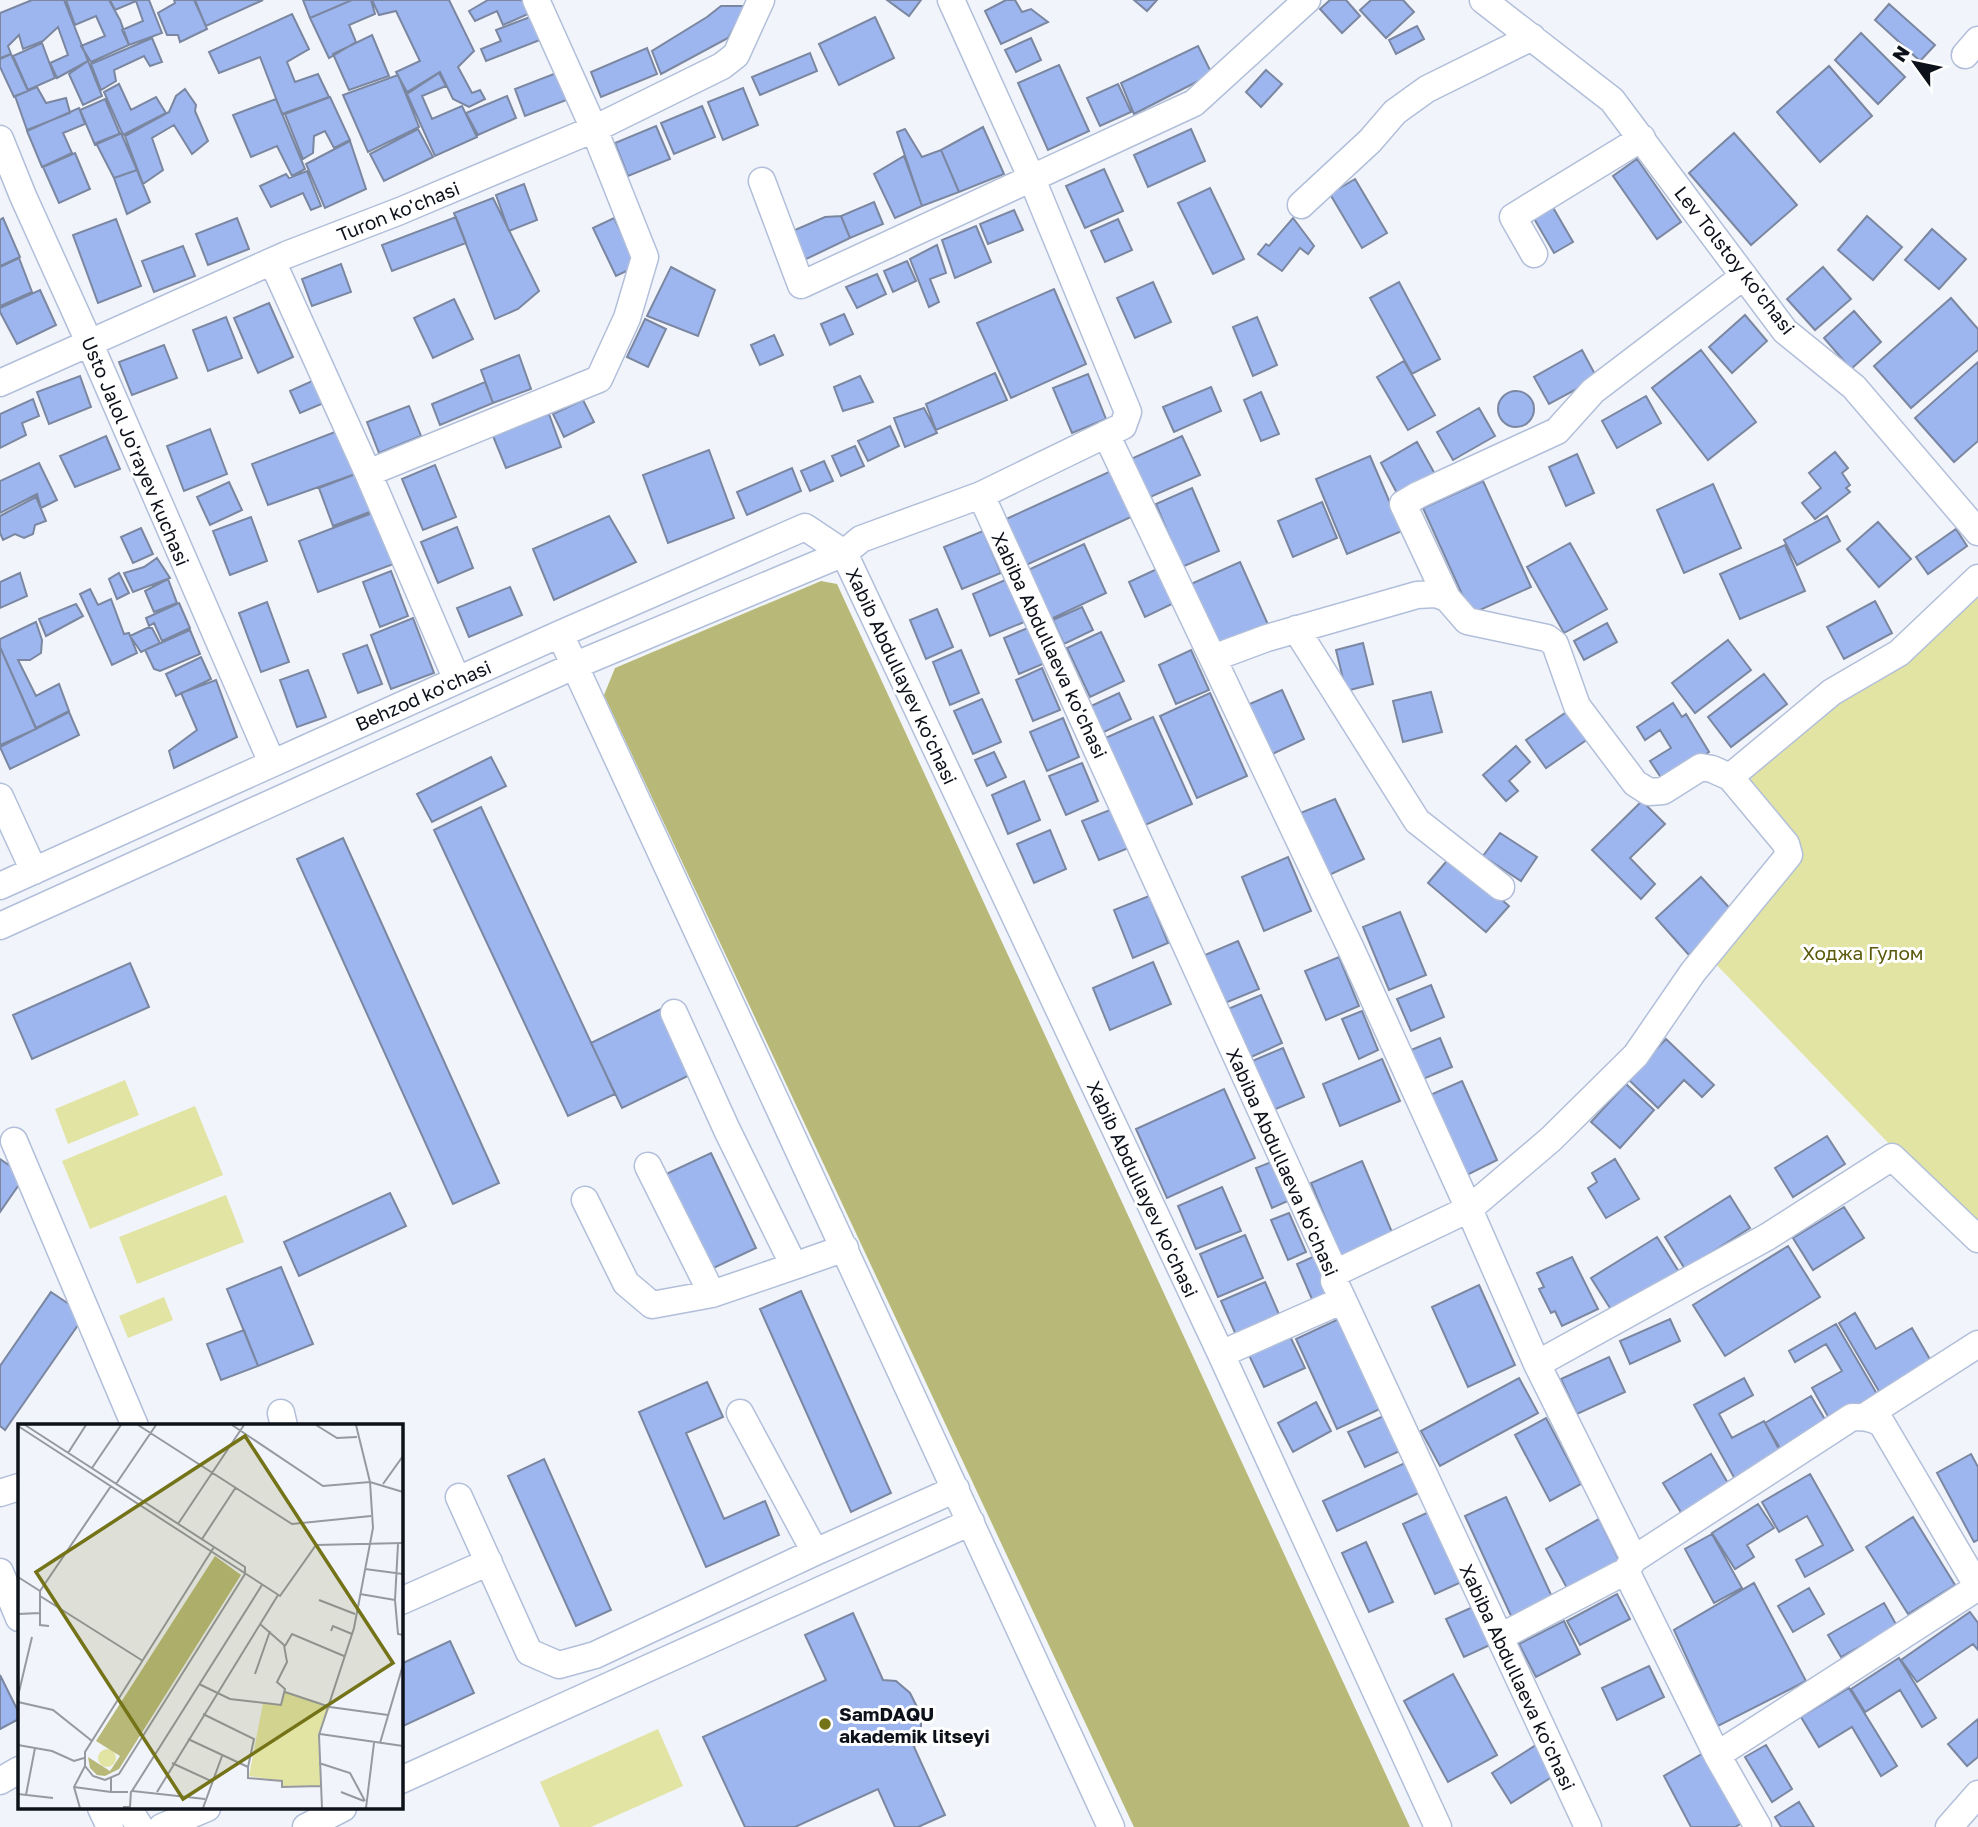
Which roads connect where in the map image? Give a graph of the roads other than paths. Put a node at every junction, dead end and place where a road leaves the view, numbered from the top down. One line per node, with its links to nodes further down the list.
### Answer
1 (536, 0): 7 (street)
2 (761, 0): 7 (street, Turon ko'chasi)
3 (951, 0): 10 (street)
4 (1307, 0): 10 (street)
5 (1483, 0): 6 (street, Lev Tolstoy ko'chasi)
6 (1532, 37): 8 (street, Lev Tolstoy ko'chasi); 13 (street)
7 (594, 129): 15 (street, Turon ko'chasi); 20 (street)
8 (1642, 138): 14 (street); 16 (street, Lev Tolstoy ko'chasi)
9 (0, 139): 12 (street, Usto Jalol Jo'rayev kuchasi)
10 (1032, 179): 11 (street); 19 (street)
11 (762, 181)
12 (11, 201): 17 (street, Usto Jalol Jo'rayev kuchasi)
13 (1301, 205)
14 (1534, 254)
15 (274, 263): 17 (street, Turon ko'chasi); 20 (street)
16 (1744, 276): 22 (street, Lev Tolstoy ko'chasi); 25 (street)
17 (89, 342): 18 (street, Turon ko'chasi); 31 (street, Usto Jalol Jo'rayev kuchasi)
18 (0, 383)
19 (1106, 434): 21 (street); 28 (street)
20 (368, 473): 30 (street)
21 (981, 495): 23 (street); 46 (street, Xabiba Abdullaeva ko'chasi)
22 (1978, 532)
23 (844, 553): 27 (street, Behzod ko'chasi); 29 (street); 50 (street, Xabib Abdullayev ko'chasi)
24 (1978, 578): 32 (street)
25 (1447, 598): 26 (street); 32 (street)
26 (1296, 629): 28 (street); 36 (street)
27 (560, 634): 29 (street); 30 (street, Behzod ko'chasi)
28 (1213, 658): 42 (street)
29 (576, 665): 37 (street); 44 (street)
30 (457, 680): 31 (street, Behzod ko'chasi)
31 (272, 763): 34 (street, Behzod ko'chasi)
32 (1730, 777): 42 (street)
33 (0, 797): 34 (street)
34 (34, 871): 35 (street, Behzod ko'chasi)
35 (0, 886)
36 (1501, 887)
37 (0, 926)
38 (674, 1013): 45 (street)
39 (14, 1141): 54 (street)
40 (648, 1166): 47 (street)
41 (585, 1199): 47 (street)
42 (1469, 1209): 46 (street); 51 (street)
43 (1978, 1239): 51 (street)
44 (845, 1248): 45 (street); 56 (street)
45 (794, 1266): 47 (street)
46 (1335, 1273): 48 (street, Xabiba Abdullaeva ko'chasi)
47 (712, 1294)
48 (1343, 1300): 50 (street); 64 (street, Xabiba Abdullaeva ko'chasi)
49 (1978, 1344): 53 (street)
50 (1221, 1354): 79 (street, Xabib Abdullayev ko'chasi)
51 (1537, 1364): 62 (street)
52 (740, 1413): 60 (street)
53 (1864, 1417): 62 (street); 65 (street)
54 (134, 1424)
55 (18, 1487): 57 (street)
56 (956, 1489): 59 (street); 60 (street)
57 (0, 1493)
58 (459, 1497): 61 (street)
59 (971, 1522): 67 (street); 78 (street)
60 (815, 1552): 61 (street)
61 (489, 1562): 63 (street)
62 (1630, 1565): 64 (street); 65 (street)
63 (402, 1601)
64 (1500, 1637): 80 (street, Xabiba Abdullaeva ko'chasi)
65 (1717, 1755): 81 (street)
66 (18, 1771): 68 (street)
67 (402, 1780)
68 (0, 1781)
69 (1978, 1794): 82 (street)
70 (103, 1810): 74 (street)
71 (129, 1810): 75 (street)
72 (202, 1810): 76 (street)
73 (339, 1810): 77 (street)
74 (110, 1827)
75 (140, 1827)
76 (162, 1827)
77 (306, 1827)
78 (1111, 1827)
79 (1438, 1827)
80 (1588, 1827)
81 (1758, 1827)
82 (1949, 1827)

